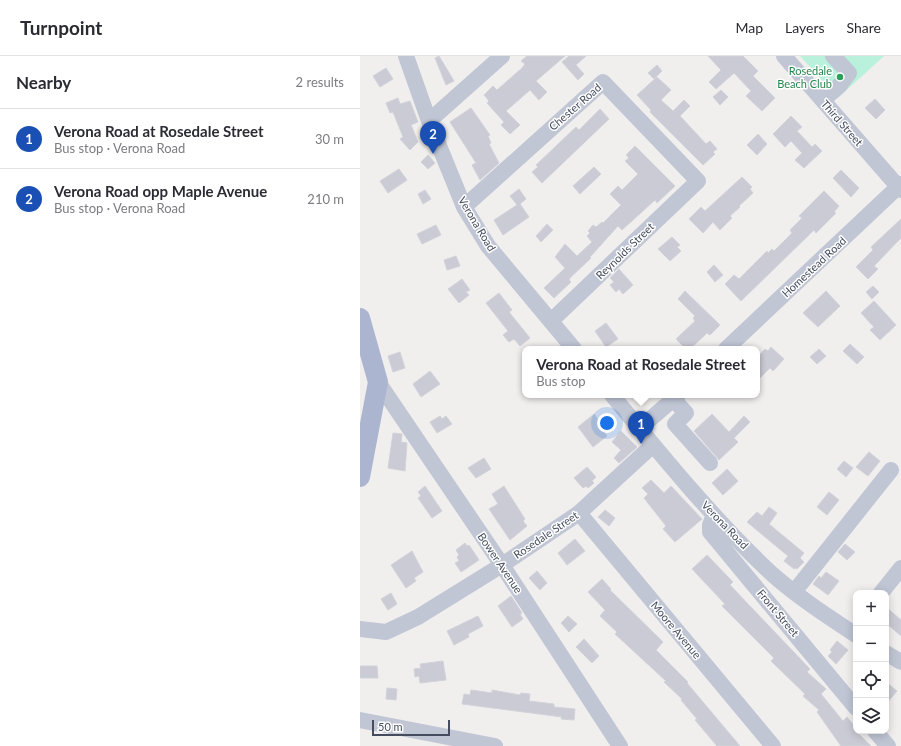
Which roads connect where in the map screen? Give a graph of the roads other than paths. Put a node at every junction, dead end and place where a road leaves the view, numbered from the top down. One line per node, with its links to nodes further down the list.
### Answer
1 (406, 56): 6 (street, Verona Road)
2 (502, 56): 6 (street)
3 (784, 56): 5 (street, Third Street)
4 (833, 56): 5 (street)
5 (823, 100): 8 (street, Third Street)
6 (429, 121): 9 (street, Verona Road)
7 (698, 181): 9 (street, Chester Road); 11 (street, Reynolds Street)
8 (900, 187): 13 (street, Homestead Road)
9 (464, 207): 11 (street, Verona Road)
10 (360, 318): 14 (main road)
11 (551, 321): 12 (street, Verona Road)
12 (572, 346)
13 (729, 346)
14 (378, 382): 22 (main road); 25 (street, Bower Avenue)
15 (615, 398): 18 (street, Verona Road)
16 (675, 398): 18 (street)
17 (677, 398): 20 (street)
18 (640, 428): 19 (street, Verona Road)
19 (653, 445): 23 (street, Rosedale Street); 24 (street, Verona Road)
20 (710, 463)
21 (891, 470): 28 (street)
22 (360, 474)
23 (579, 513): 25 (street, Rosedale Street); 38 (street, Moore Avenue)
24 (714, 515): 28 (street, Verona Road); 33 (street, Front Street)
25 (502, 565): 29 (street, Rosedale Street); 37 (street, Bower Avenue)
26 (901, 568): 27 (street)
27 (883, 590)
28 (794, 592): 30 (street, Verona Road)
29 (360, 629)
30 (853, 629)
31 (889, 655): 32 (street)
32 (901, 662)
33 (853, 704)
34 (360, 720): 36 (street)
35 (878, 734): 39 (street)
36 (495, 746)
37 (620, 746)
38 (772, 746)
39 (888, 746)

